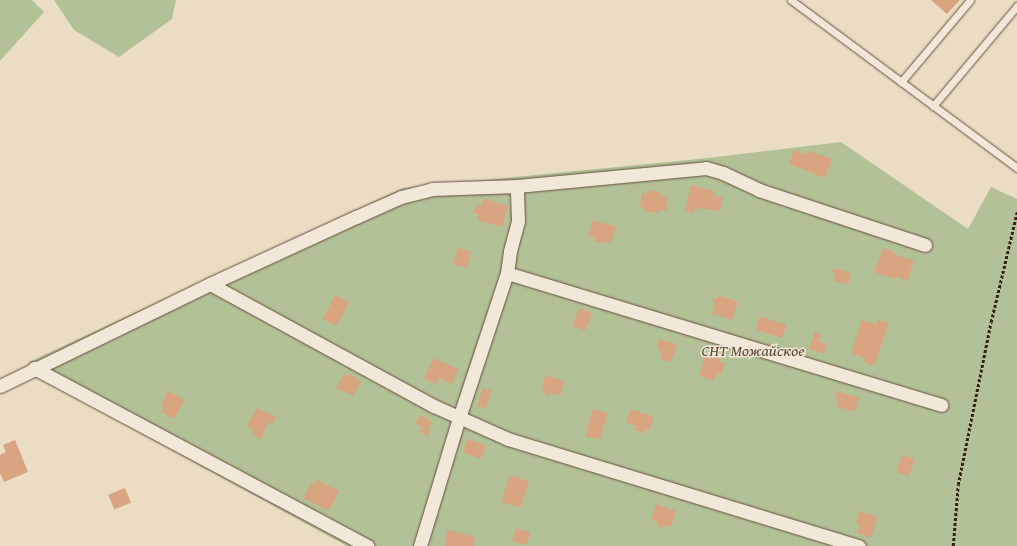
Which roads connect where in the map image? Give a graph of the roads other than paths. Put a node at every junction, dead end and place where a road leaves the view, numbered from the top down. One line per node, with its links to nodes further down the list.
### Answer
1 (791, 0): 4 (lane)
2 (970, 0): 4 (lane)
3 (1017, 6): 5 (lane)
4 (901, 82): 5 (lane)
5 (933, 106): 6 (lane)
6 (1017, 168)
7 (518, 186): 8 (street); 9 (street); 10 (street)
8 (925, 245)
9 (507, 273): 13 (street); 14 (street)
10 (210, 284): 11 (street); 14 (street)
11 (34, 368): 12 (street); 15 (street)
12 (2, 385)
13 (942, 405)
14 (459, 418): 16 (street); 17 (street)
15 (367, 546)
16 (420, 546)
17 (859, 546)

